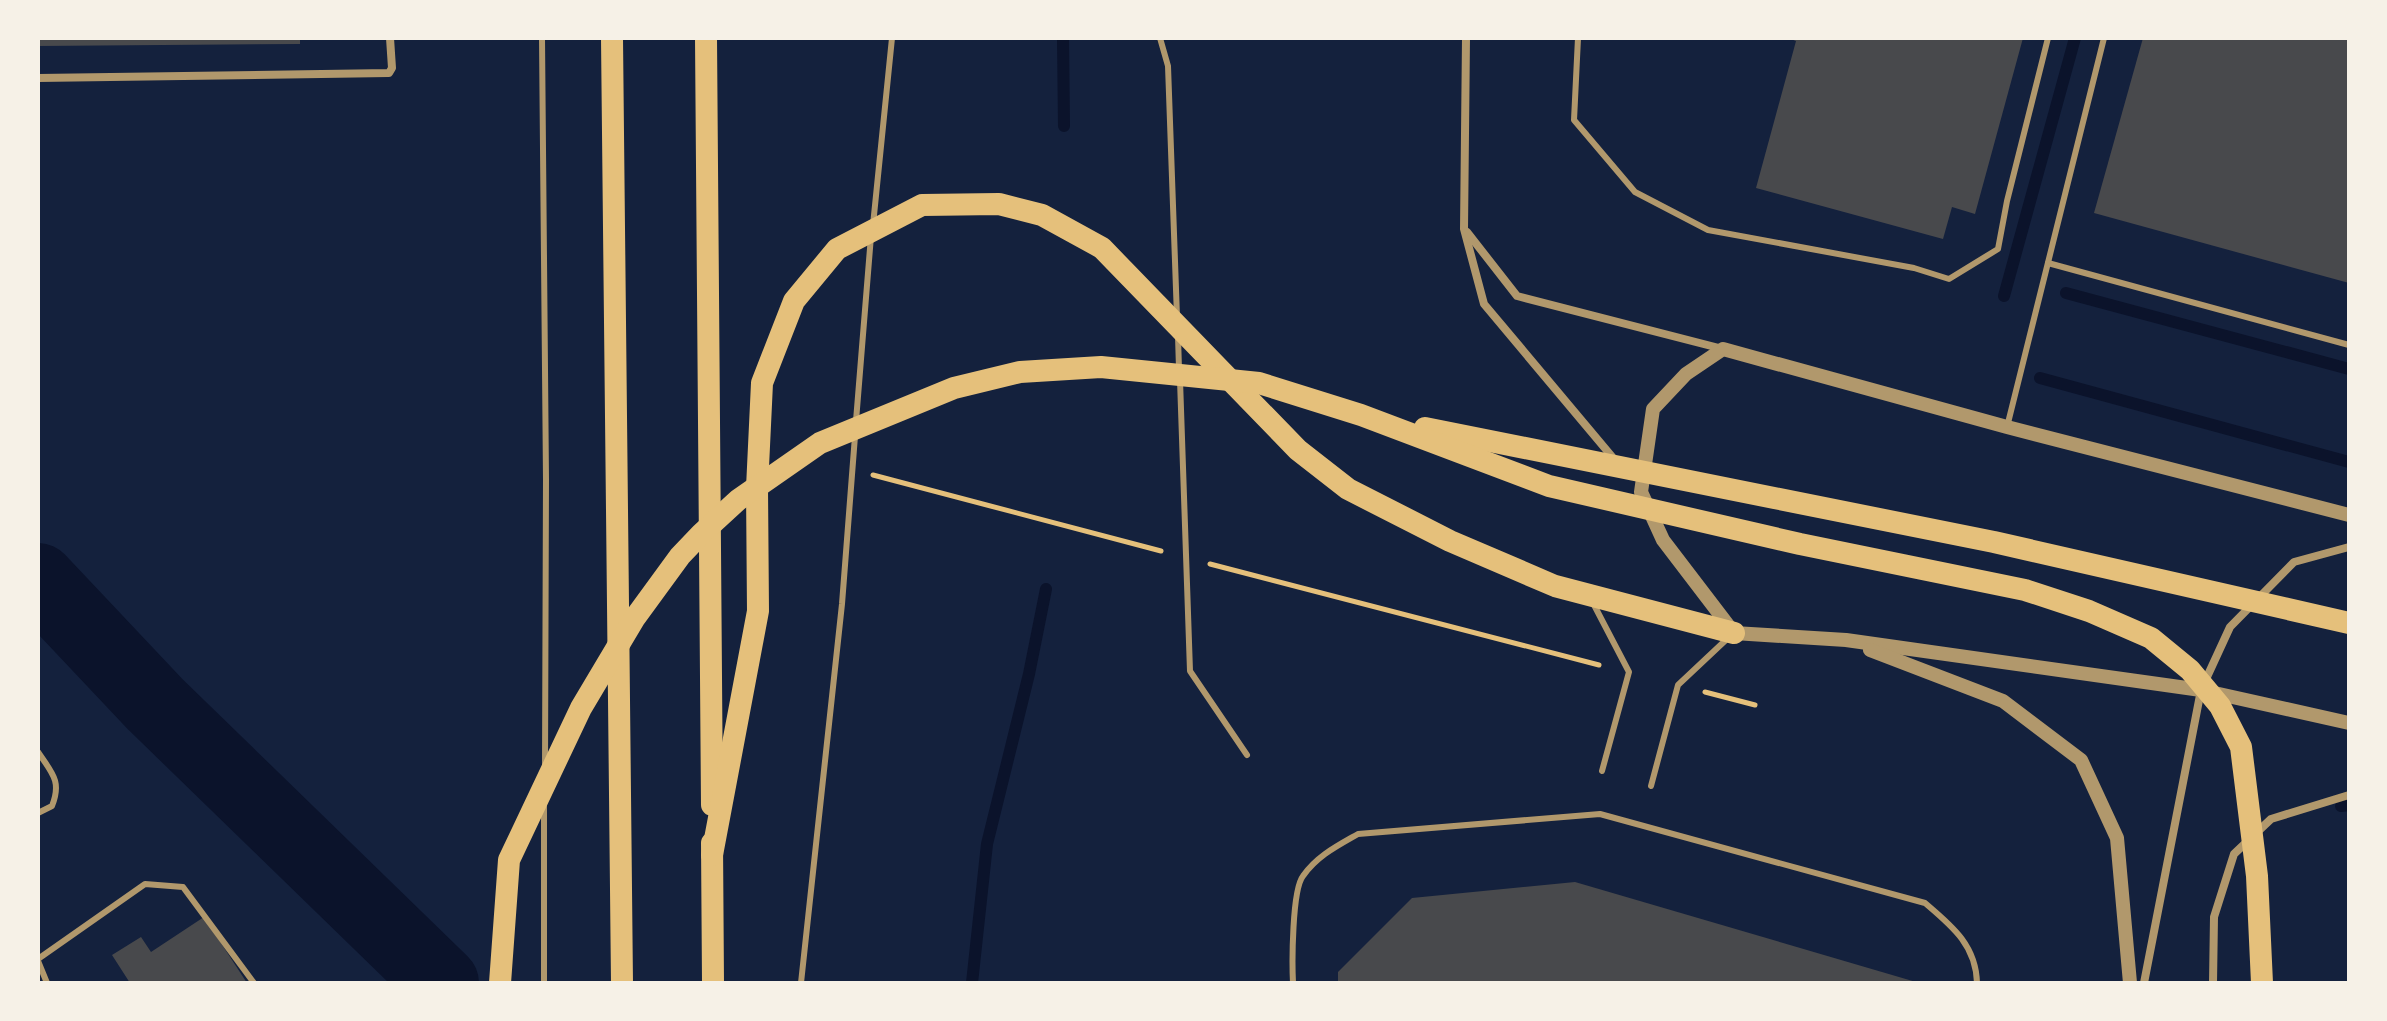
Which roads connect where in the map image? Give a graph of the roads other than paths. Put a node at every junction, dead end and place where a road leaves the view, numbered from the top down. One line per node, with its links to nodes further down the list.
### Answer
1 (390, 38): 11 (street)
2 (542, 38): 38 (lane)
3 (612, 38): 39 (highway)
4 (706, 38): 33 (highway)
5 (892, 38): 41 (lane)
6 (1160, 38): 28 (lane)
7 (1466, 38): 12 (street)
8 (1578, 38): 9 (lane)
9 (2048, 38)
10 (2104, 38): 13 (lane)
11 (38, 78)
12 (1464, 229): 15 (street); 18 (street)
13 (2048, 263): 14 (lane); 17 (lane)
14 (2349, 345)
15 (1723, 349): 17 (street); 18 (street)
16 (1361, 415): 22 (highway); 37 (highway); 47 (highway)
17 (2007, 427): 19 (street)
18 (1641, 492): 23 (street)
19 (2349, 515)
20 (2349, 547): 25 (street)
21 (1588, 594): 23 (highway); 29 (lane); 33 (highway)
22 (2349, 623)
23 (1734, 633): 24 (street); 30 (lane)
24 (1846, 640): 25 (street); 44 (street)
25 (2201, 690): 26 (street); 45 (street)
26 (2349, 723)
27 (38, 752): 32 (lane)
28 (1247, 755)
29 (1602, 771)
30 (1651, 786)
31 (2349, 795): 46 (street)
32 (38, 813)
33 (712, 855): 40 (highway)
34 (38, 960): 35 (lane); 36 (lane)
35 (47, 983)
36 (254, 983)
37 (500, 983)
38 (544, 983)
39 (622, 983)
40 (713, 983)
41 (801, 983)
42 (1293, 983): 43 (lane)
43 (1977, 983)
44 (2130, 983)
45 (2144, 983)
46 (2213, 983)
47 (2262, 983)

